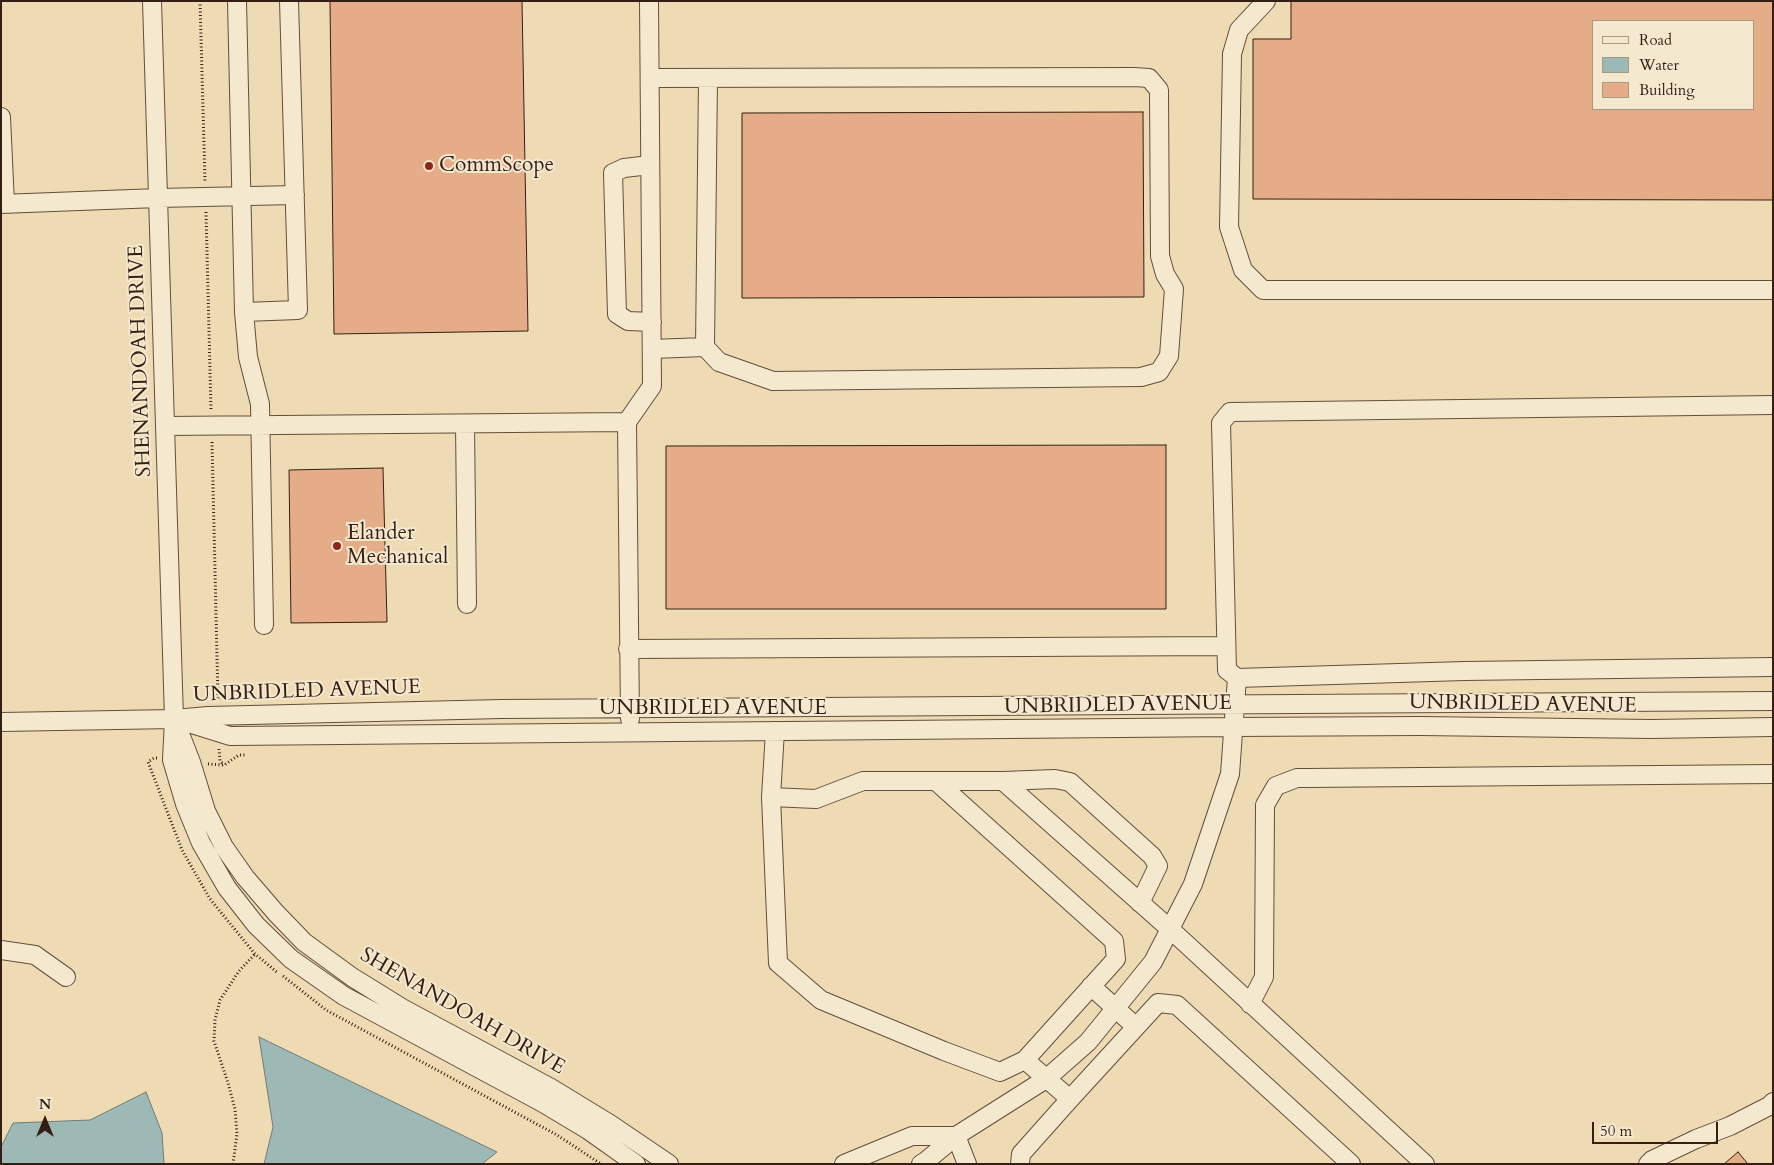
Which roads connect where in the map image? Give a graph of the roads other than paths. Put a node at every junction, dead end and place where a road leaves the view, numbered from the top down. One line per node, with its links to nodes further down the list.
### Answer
1 (152, 1): 12 (street, SHENANDOAH DRIVE)
2 (236, 1): 10 (street)
3 (289, 1): 11 (street)
4 (649, 1): 6 (street)
5 (1266, 1): 14 (street)
6 (650, 78): 7 (street); 9 (street)
7 (708, 78): 17 (street); 17 (street)
8 (1, 116): 13 (street)
9 (650, 165): 16 (street); 16 (street)
10 (241, 196): 11 (street); 12 (street); 15 (street)
11 (295, 196): 15 (street)
12 (158, 198): 13 (street); 22 (street, SHENANDOAH DRIVE)
13 (3, 204)
14 (1773, 290)
15 (244, 312): 23 (street)
16 (652, 322): 18 (street)
17 (705, 347): 18 (street)
18 (652, 348): 20 (street)
19 (1773, 405): 26 (street)
20 (627, 422): 21 (street); 27 (street)
21 (465, 424): 23 (street); 24 (street)
22 (165, 426): 23 (street); 33 (street, SHENANDOAH DRIVE)
23 (260, 426): 25 (street)
24 (466, 604)
25 (264, 625)
26 (1226, 646): 27 (street); 29 (street)
27 (628, 649): 32 (street)
28 (1773, 668): 29 (street)
29 (1237, 678): 31 (street)
30 (1773, 701): 31 (street, UNBRIDLED AVENUE)
31 (1234, 704): 32 (street, UNBRIDLED AVENUE); 36 (street)
32 (630, 708): 35 (street, UNBRIDLED AVENUE); 39 (street)
33 (174, 719): 34 (street, UNBRIDLED AVENUE); 35 (street, UNBRIDLED AVENUE); 57 (street, SHENANDOAH DRIVE); 58 (street, SHENANDOAH DRIVE)
34 (1, 722)
35 (218, 724): 39 (street, UNBRIDLED AVENUE)
36 (1232, 727): 37 (street, UNBRIDLED AVENUE); 38 (street, UNBRIDLED AVENUE); 45 (street)
37 (1773, 727)
38 (775, 731): 39 (street, UNBRIDLED AVENUE); 43 (street)
39 (630, 732)
40 (1773, 774): 49 (street)
41 (1003, 781): 42 (street); 44 (street); 44 (street)
42 (937, 782): 43 (street); 48 (street)
43 (771, 797): 52 (street)
44 (1140, 903): 45 (street)
45 (1170, 930): 49 (street); 50 (street)
46 (1, 950): 47 (street)
47 (66, 977)
48 (1091, 986): 50 (street); 52 (street)
49 (1250, 1004): 64 (street)
50 (1116, 1008): 51 (street); 53 (street)
51 (1136, 1028): 54 (street); 63 (street)
52 (1025, 1060): 53 (street)
53 (1046, 1079): 54 (street); 56 (street)
54 (1070, 1099): 62 (street)
55 (1773, 1102): 65 (street)
56 (956, 1136): 59 (street); 60 (street); 61 (street)
57 (636, 1164)
58 (669, 1164)
59 (844, 1164)
60 (921, 1164)
61 (967, 1164)
62 (1020, 1164)
63 (1351, 1164)
64 (1424, 1164)
65 (1648, 1164)

